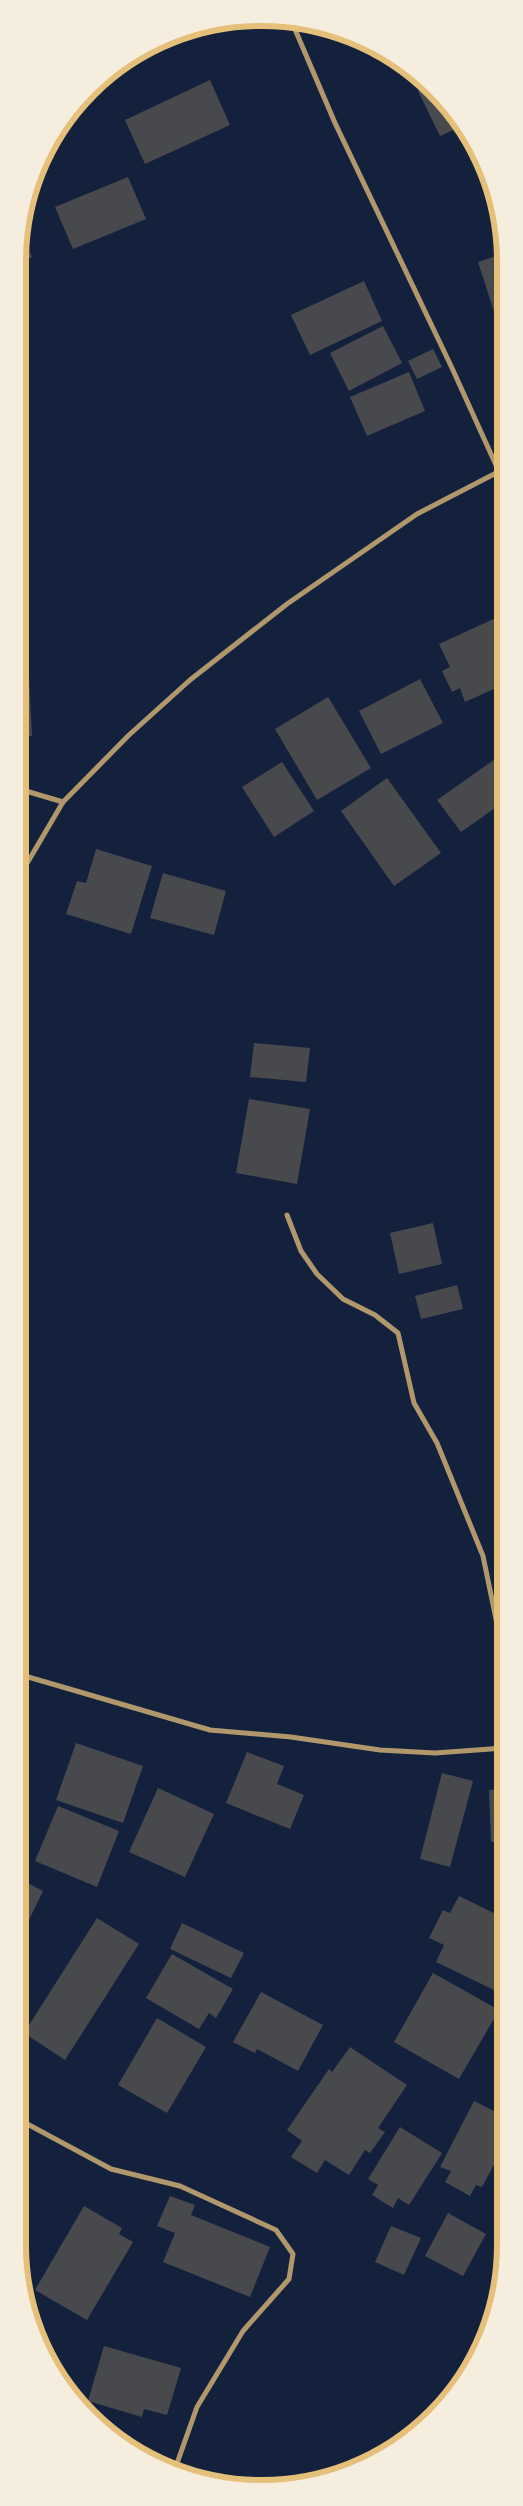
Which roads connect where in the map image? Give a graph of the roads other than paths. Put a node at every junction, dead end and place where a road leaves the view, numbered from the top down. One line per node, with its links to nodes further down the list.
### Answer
1 (295, 29): 2 (street)
2 (497, 464)
3 (497, 472): 5 (street)
4 (26, 792): 5 (street)
5 (63, 802): 6 (street)
6 (26, 865)
7 (287, 1215): 8 (street)
8 (497, 1625)
9 (26, 1676): 10 (street)
10 (497, 1749)
11 (26, 2123): 12 (street)
12 (176, 2464)

